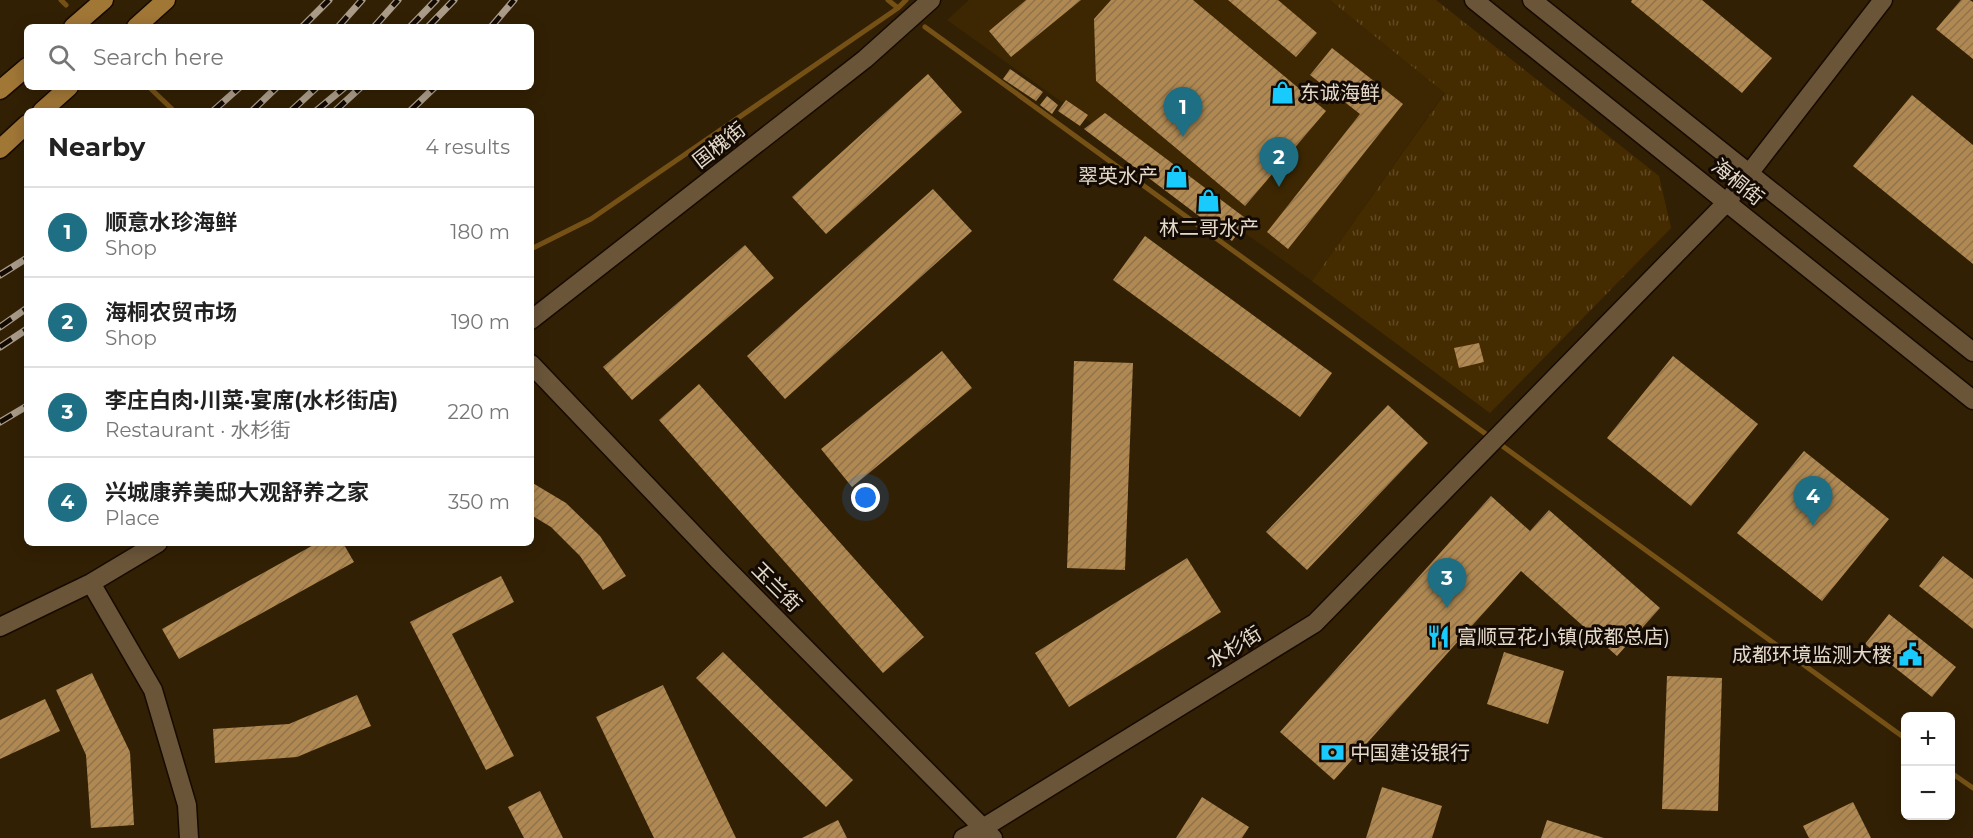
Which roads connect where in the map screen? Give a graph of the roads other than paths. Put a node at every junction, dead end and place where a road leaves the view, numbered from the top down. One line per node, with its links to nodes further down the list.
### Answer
1 (104, 0): 7 (main road)
2 (166, 0): 8 (main road)
3 (931, 0): 17 (street, 国槐街)
4 (1474, 0): 16 (street, 海桐街)
5 (1532, 0): 15 (street, 海桐街)
6 (1883, 0): 15 (street, 水杉街)
7 (76, 24)
8 (139, 24)
9 (24, 69): 10 (main road)
10 (0, 90)
11 (66, 90): 12 (main road)
12 (45, 108)
13 (24, 127): 14 (main road)
14 (0, 149)
15 (1750, 173): 16 (street, 水杉街); 18 (street, 海桐街)
16 (1727, 202): 20 (street, 海桐街); 24 (street, 水杉街)
17 (534, 318)
18 (1973, 352)
19 (534, 367): 24 (street, 玉兰街)
20 (1973, 400)
21 (153, 546): 22 (street)
22 (91, 583): 23 (street); 25 (street)
23 (0, 627)
24 (988, 833): 26 (street, 水杉街)
25 (189, 838)
26 (963, 838)

